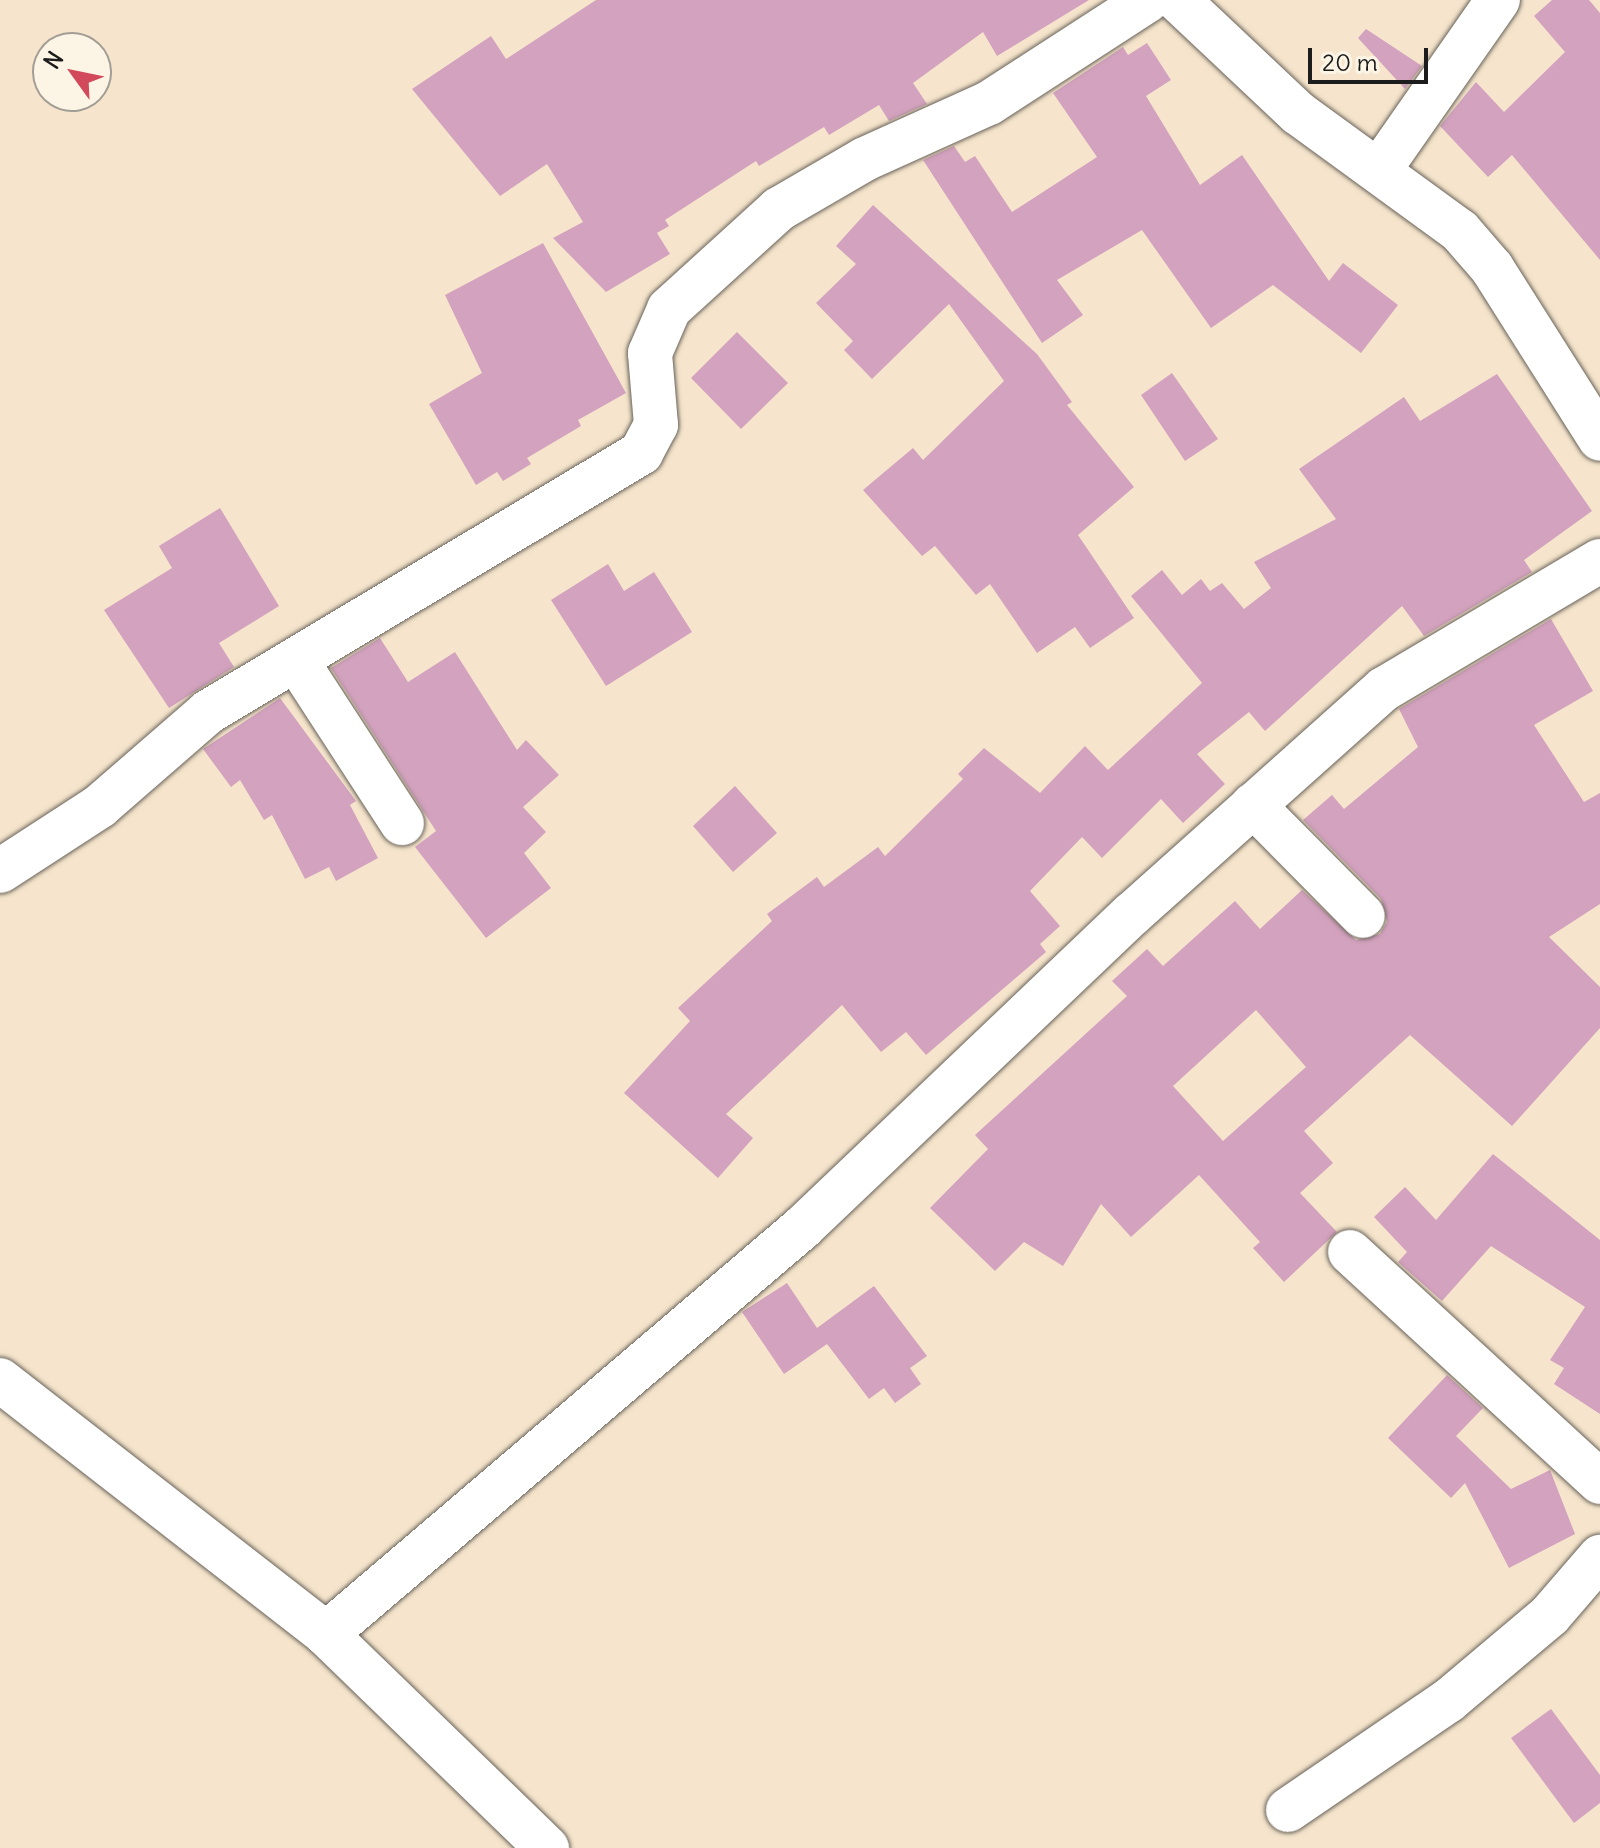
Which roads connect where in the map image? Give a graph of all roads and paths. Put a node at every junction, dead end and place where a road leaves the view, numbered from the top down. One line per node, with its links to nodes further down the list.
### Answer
1 (1148, 0): 7 (street)
2 (1178, 0): 4 (street)
3 (1498, 0): 4 (street)
4 (1380, 169): 5 (street)
5 (1600, 439)
6 (1600, 561): 8 (street)
7 (298, 663): 9 (street); 10 (street)
8 (1253, 805): 11 (street); 16 (street)
9 (402, 823)
10 (0, 871)
11 (1363, 916)
12 (1350, 1252): 14 (street)
13 (0, 1380): 16 (street)
14 (1600, 1482)
15 (1600, 1557): 17 (street)
16 (326, 1634): 18 (street)
17 (1288, 1810)
18 (547, 1848)

